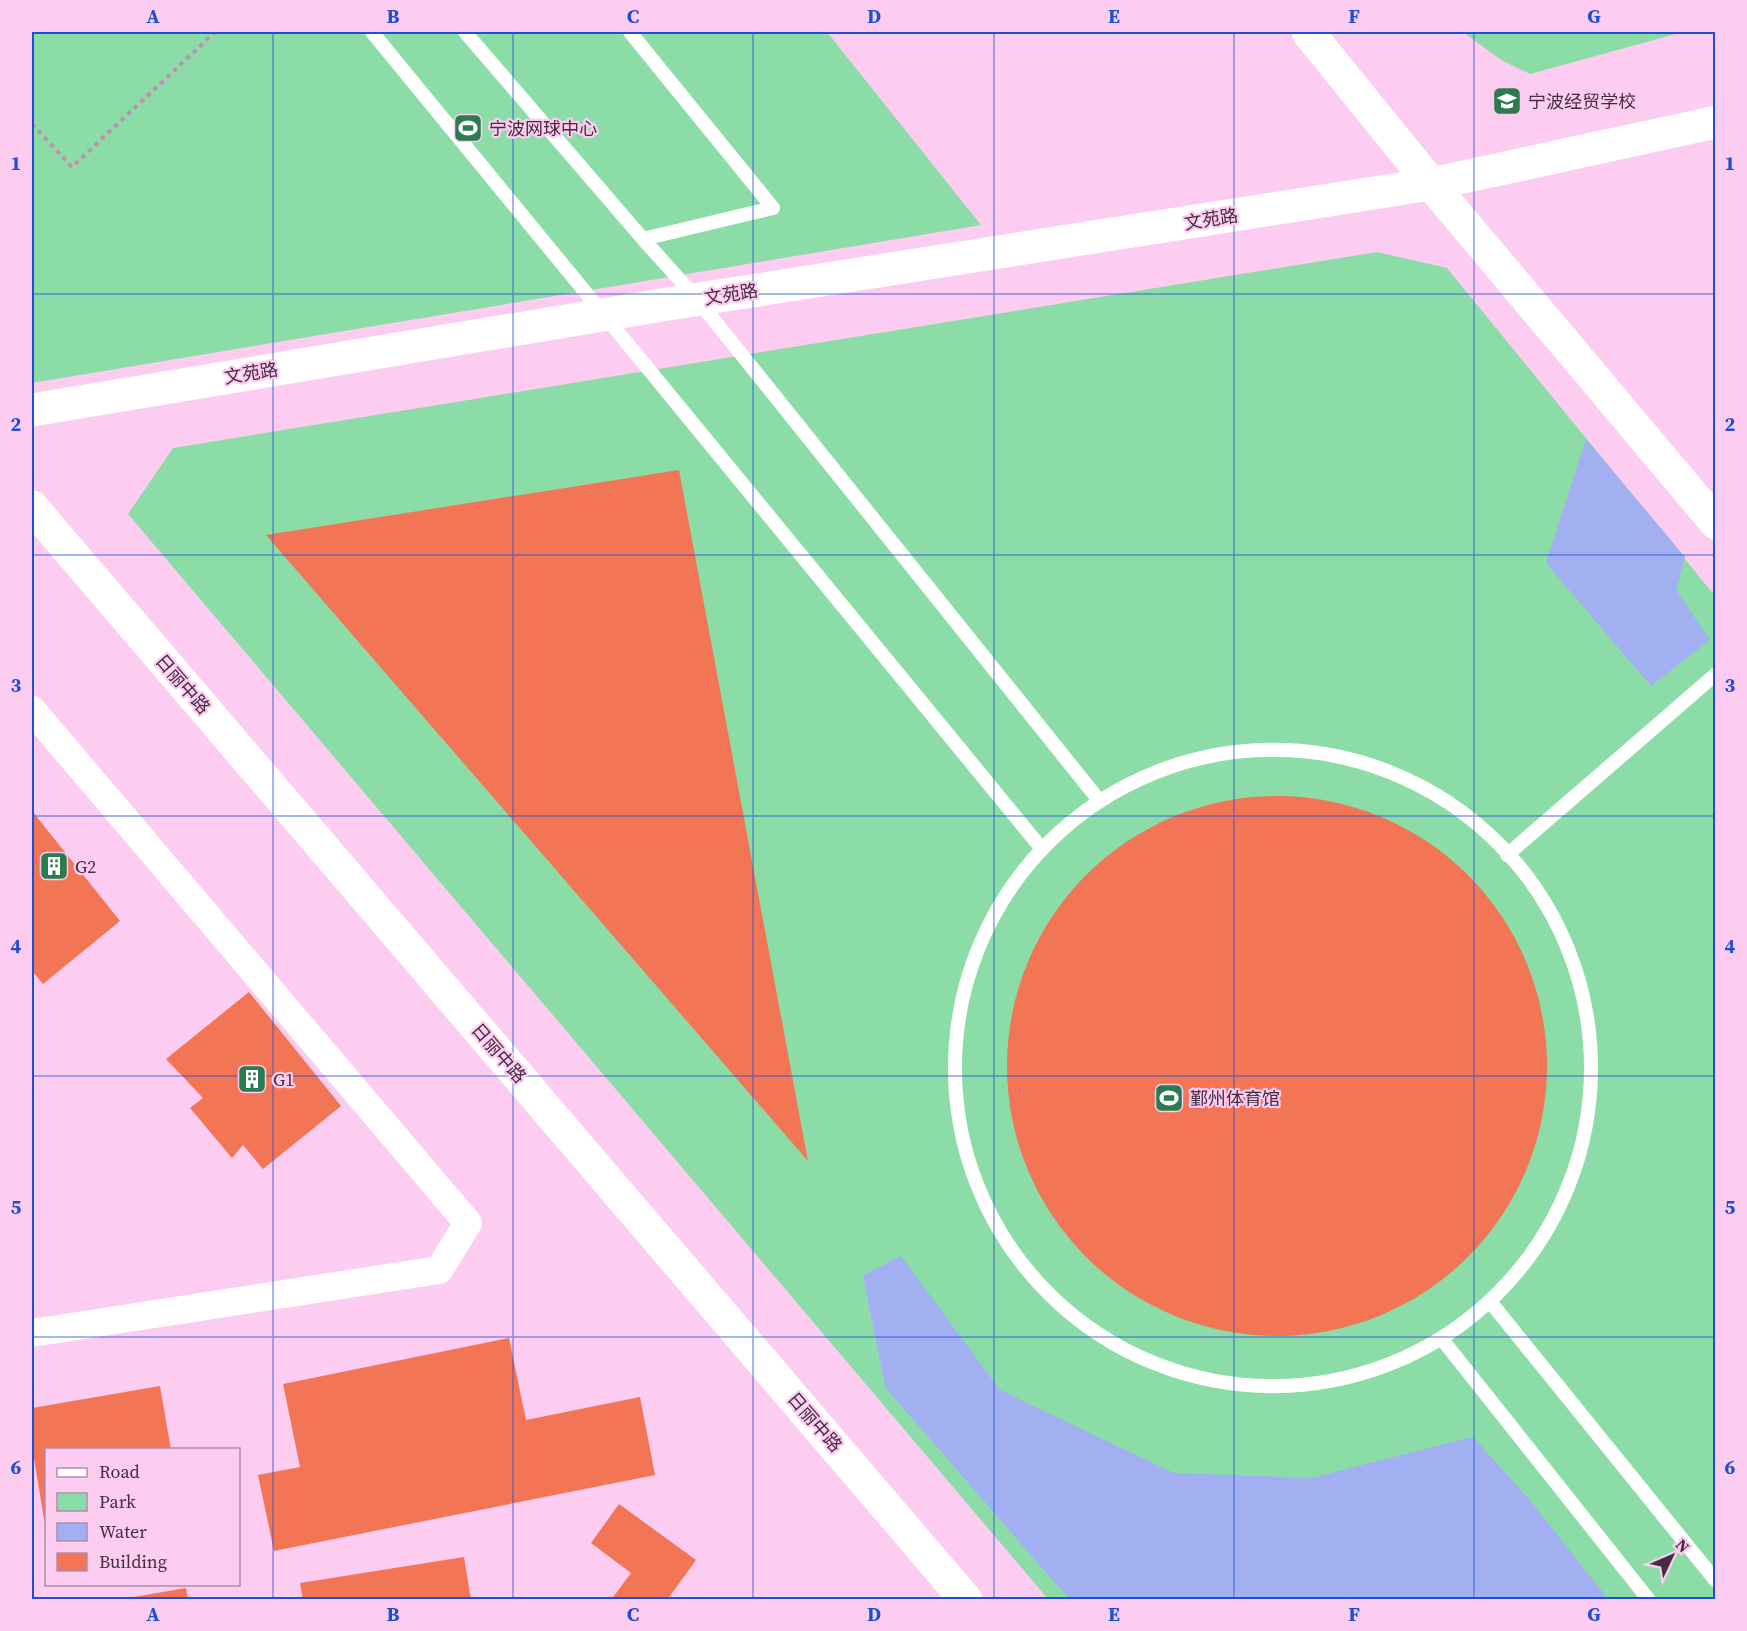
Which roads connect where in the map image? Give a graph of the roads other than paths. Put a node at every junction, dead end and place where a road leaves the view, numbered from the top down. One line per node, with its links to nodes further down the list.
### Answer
1 (372, 32): 9 (lane)
2 (465, 32): 7 (lane)
3 (630, 32): 7 (lane)
4 (1308, 32): 6 (street)
5 (1716, 122): 6 (street, 文苑路)
6 (1431, 184): 8 (street, 文苑路); 12 (street)
7 (643, 239): 8 (lane)
8 (697, 299): 9 (street, 文苑路); 15 (lane)
9 (603, 315): 10 (street, 文苑路); 16 (lane)
10 (32, 410)
11 (32, 507): 22 (street, 日丽中路)
12 (1716, 523)
13 (1716, 674): 17 (lane)
14 (32, 710): 19 (street)
15 (1098, 799): 16 (lane); 17 (lane)
16 (1042, 849): 20 (lane)
17 (1506, 855): 18 (lane)
18 (1492, 1304): 20 (lane); 21 (lane)
19 (32, 1333)
20 (1441, 1338): 23 (lane)
21 (1716, 1581)
22 (966, 1599)
23 (1648, 1599)

